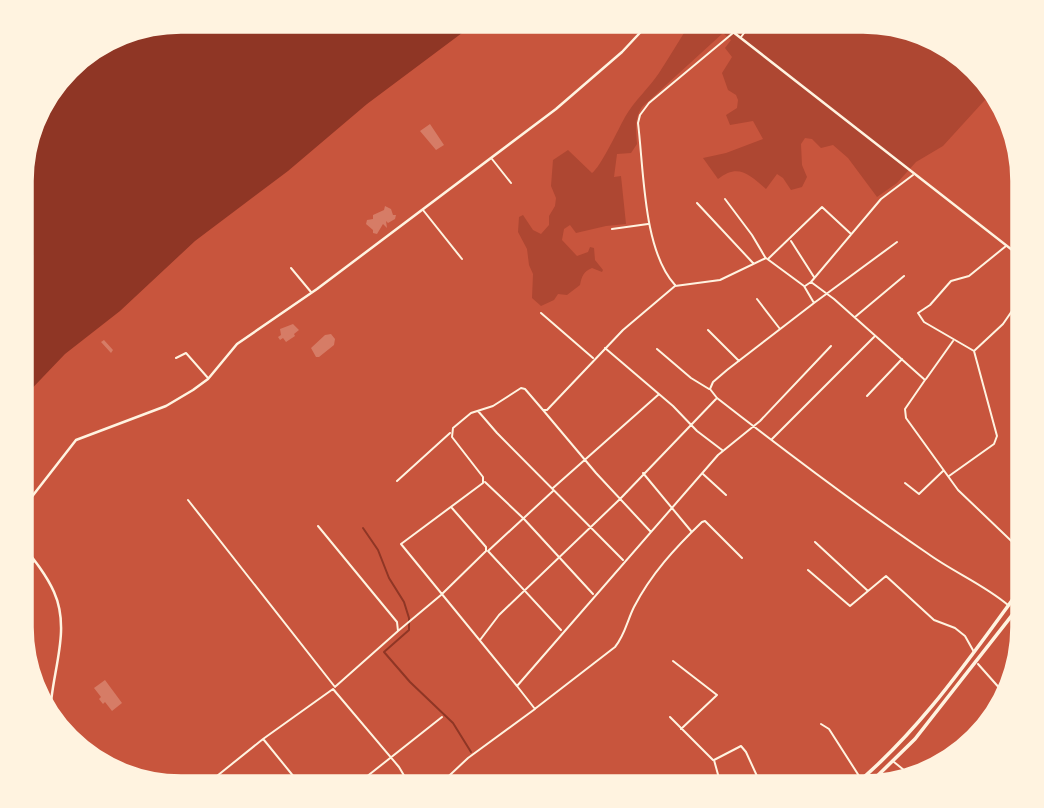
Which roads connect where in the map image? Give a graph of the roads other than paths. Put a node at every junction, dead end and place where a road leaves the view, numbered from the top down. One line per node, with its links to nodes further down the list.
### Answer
1 (641, 32): 5 (main road)
2 (745, 32): 4 (street)
3 (734, 33): 4 (main road); 11 (street)
4 (741, 38): 6 (main road)
5 (491, 159): 7 (street); 10 (main road)
6 (914, 174): 13 (street); 16 (main road)
7 (511, 183)
8 (725, 199): 18 (street)
9 (697, 203): 20 (street)
10 (423, 209): 19 (street); 27 (main road)
11 (649, 224): 12 (street); 25 (street)
12 (612, 229)
13 (851, 234): 14 (street); 23 (street)
14 (790, 239): 18 (street); 23 (street)
15 (897, 242): 28 (street)
16 (1006, 246): 17 (main road); 37 (street)
17 (1012, 250)
18 (767, 258): 20 (street); 26 (street)
19 (462, 259)
20 (752, 263): 25 (street)
21 (291, 268): 27 (street)
22 (904, 276): 33 (street)
23 (814, 278): 24 (street)
24 (811, 282): 26 (street); 28 (street)
25 (675, 286): 39 (street)
26 (804, 286): 30 (street)
27 (312, 293): 46 (main road)
28 (826, 293): 30 (street); 33 (street)
29 (757, 299): 35 (street)
30 (814, 303): 35 (street)
31 (1012, 311): 41 (street)
32 (541, 313): 43 (street)
33 (855, 317): 36 (street)
34 (708, 330): 45 (street)
35 (780, 330): 45 (street)
36 (875, 336): 44 (street); 57 (street)
37 (954, 340): 41 (street); 47 (street)
38 (831, 346): 55 (street)
39 (605, 348): 43 (street); 49 (street)
40 (657, 349): 48 (street)
41 (974, 351): 63 (street)
42 (176, 358): 46 (street)
43 (594, 359): 53 (street)
44 (903, 359): 47 (street); 50 (street)
45 (739, 361): 48 (street)
46 (208, 379): 69 (main road)
47 (925, 380): 60 (street)
48 (710, 389): 51 (street)
49 (658, 395): 54 (street); 59 (street)
50 (867, 396)
51 (717, 398): 54 (street); 55 (street)
52 (477, 410): 53 (street); 56 (street); 67 (street)
53 (543, 410): 59 (street)
54 (690, 424): 58 (street); 61 (street)
55 (752, 426): 57 (street); 58 (street)
56 (451, 433): 64 (street); 65 (street)
57 (772, 439): 93 (street)
58 (723, 450): 62 (street)
59 (585, 460): 67 (street); 70 (street)
60 (944, 470): 63 (street); 66 (street)
61 (643, 473): 70 (street); 73 (street)
62 (702, 473): 68 (street); 73 (street)
63 (948, 476): 80 (street)
64 (397, 481)
65 (484, 481): 72 (street); 74 (street)
66 (905, 483)
67 (553, 489): 74 (street); 76 (street)
68 (726, 495)
69 (32, 497)
70 (620, 499): 76 (street); 77 (street)
71 (188, 500): 102 (street)
72 (451, 507): 81 (street); 90 (street)
73 (671, 508): 77 (street); 78 (street)
74 (524, 520): 81 (street); 82 (street)
75 (318, 527): 95 (street)
76 (590, 528): 82 (street); 86 (street)
77 (651, 532): 86 (street)
78 (691, 532): 84 (street); 105 (street)
79 (815, 542): 89 (street)
80 (1012, 542)
81 (486, 552): 88 (street); 90 (street)
82 (560, 557): 88 (street); 91 (street)
83 (32, 558): 85 (main road)
84 (742, 558)
85 (34, 561): 104 (main road)
86 (624, 561): 91 (street)
87 (808, 570): 89 (street)
88 (526, 591): 96 (street); 97 (street)
89 (868, 591): 98 (street)
90 (442, 595): 95 (street); 97 (street)
91 (593, 595): 96 (street)
92 (1012, 600): 93 (main road)
93 (1008, 606): 98 (main road)
94 (1012, 618): 100 (main road)
95 (398, 631): 102 (street)
96 (562, 632): 101 (street)
97 (480, 640): 101 (street)
98 (974, 653): 124 (main road)
99 (673, 661): 109 (street)
100 (977, 663): 103 (street); 113 (main road)
101 (517, 686): 105 (street)
102 (334, 688): 110 (street); 111 (street)
103 (999, 688)
104 (52, 702)
105 (535, 709): 120 (street)
106 (442, 717): 111 (street)
107 (670, 717): 109 (street)
108 (821, 724): 123 (street)
109 (681, 729): 112 (street)
110 (263, 739): 116 (street); 117 (street)
111 (390, 757): 118 (street); 119 (street)
112 (714, 761): 121 (street); 122 (street)
113 (894, 762): 114 (street); 115 (main road)
114 (904, 770)
115 (880, 775)
116 (217, 776)
117 (293, 776)
118 (367, 776)
119 (403, 776)
120 (449, 776)
121 (718, 776)
122 (757, 776)
123 (859, 776)
124 (865, 776)

